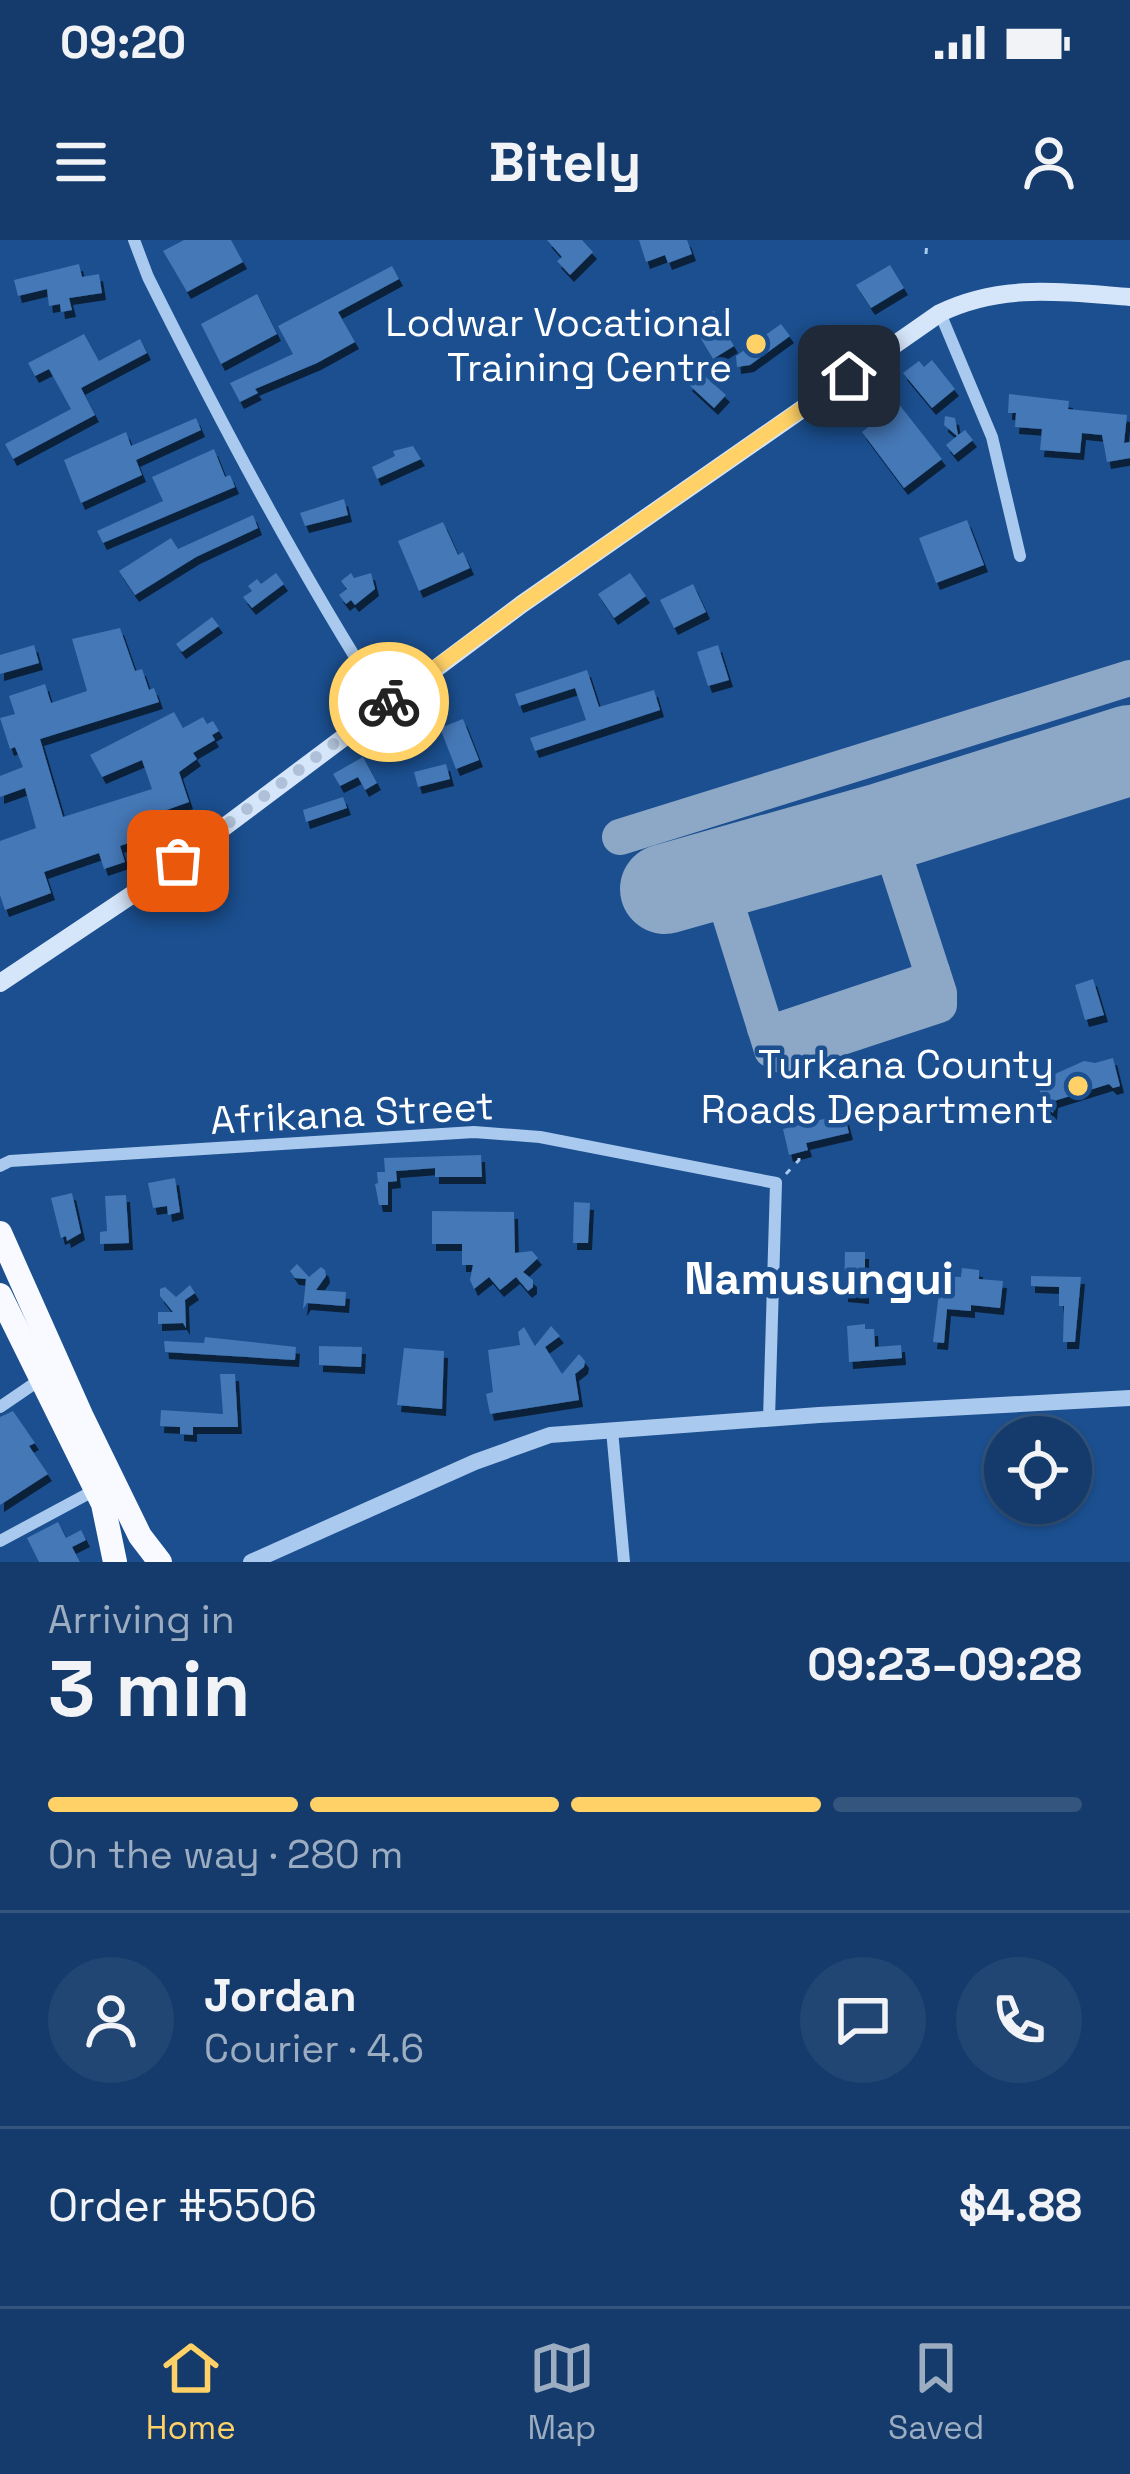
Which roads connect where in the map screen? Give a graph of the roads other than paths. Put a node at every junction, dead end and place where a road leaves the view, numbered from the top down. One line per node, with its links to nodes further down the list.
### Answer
1 (134, 240): 5 (street)
2 (1130, 297): 3 (main road)
3 (940, 313): 4 (street); 5 (main road)
4 (1020, 556)
5 (385, 705): 6 (main road)
6 (0, 982)
7 (0, 1166): 13 (street, Afrikana Street)
8 (0, 1234): 18 (highway)
9 (0, 1295): 10 (highway)
10 (41, 1379): 12 (street); 15 (highway)
11 (1130, 1398): 13 (street)
12 (0, 1407)
13 (769, 1419): 14 (street)
14 (612, 1430): 19 (street); 20 (street)
15 (96, 1490): 16 (street); 17 (highway)
16 (0, 1540)
17 (115, 1562)
18 (160, 1562)
19 (251, 1562)
20 (624, 1562)

